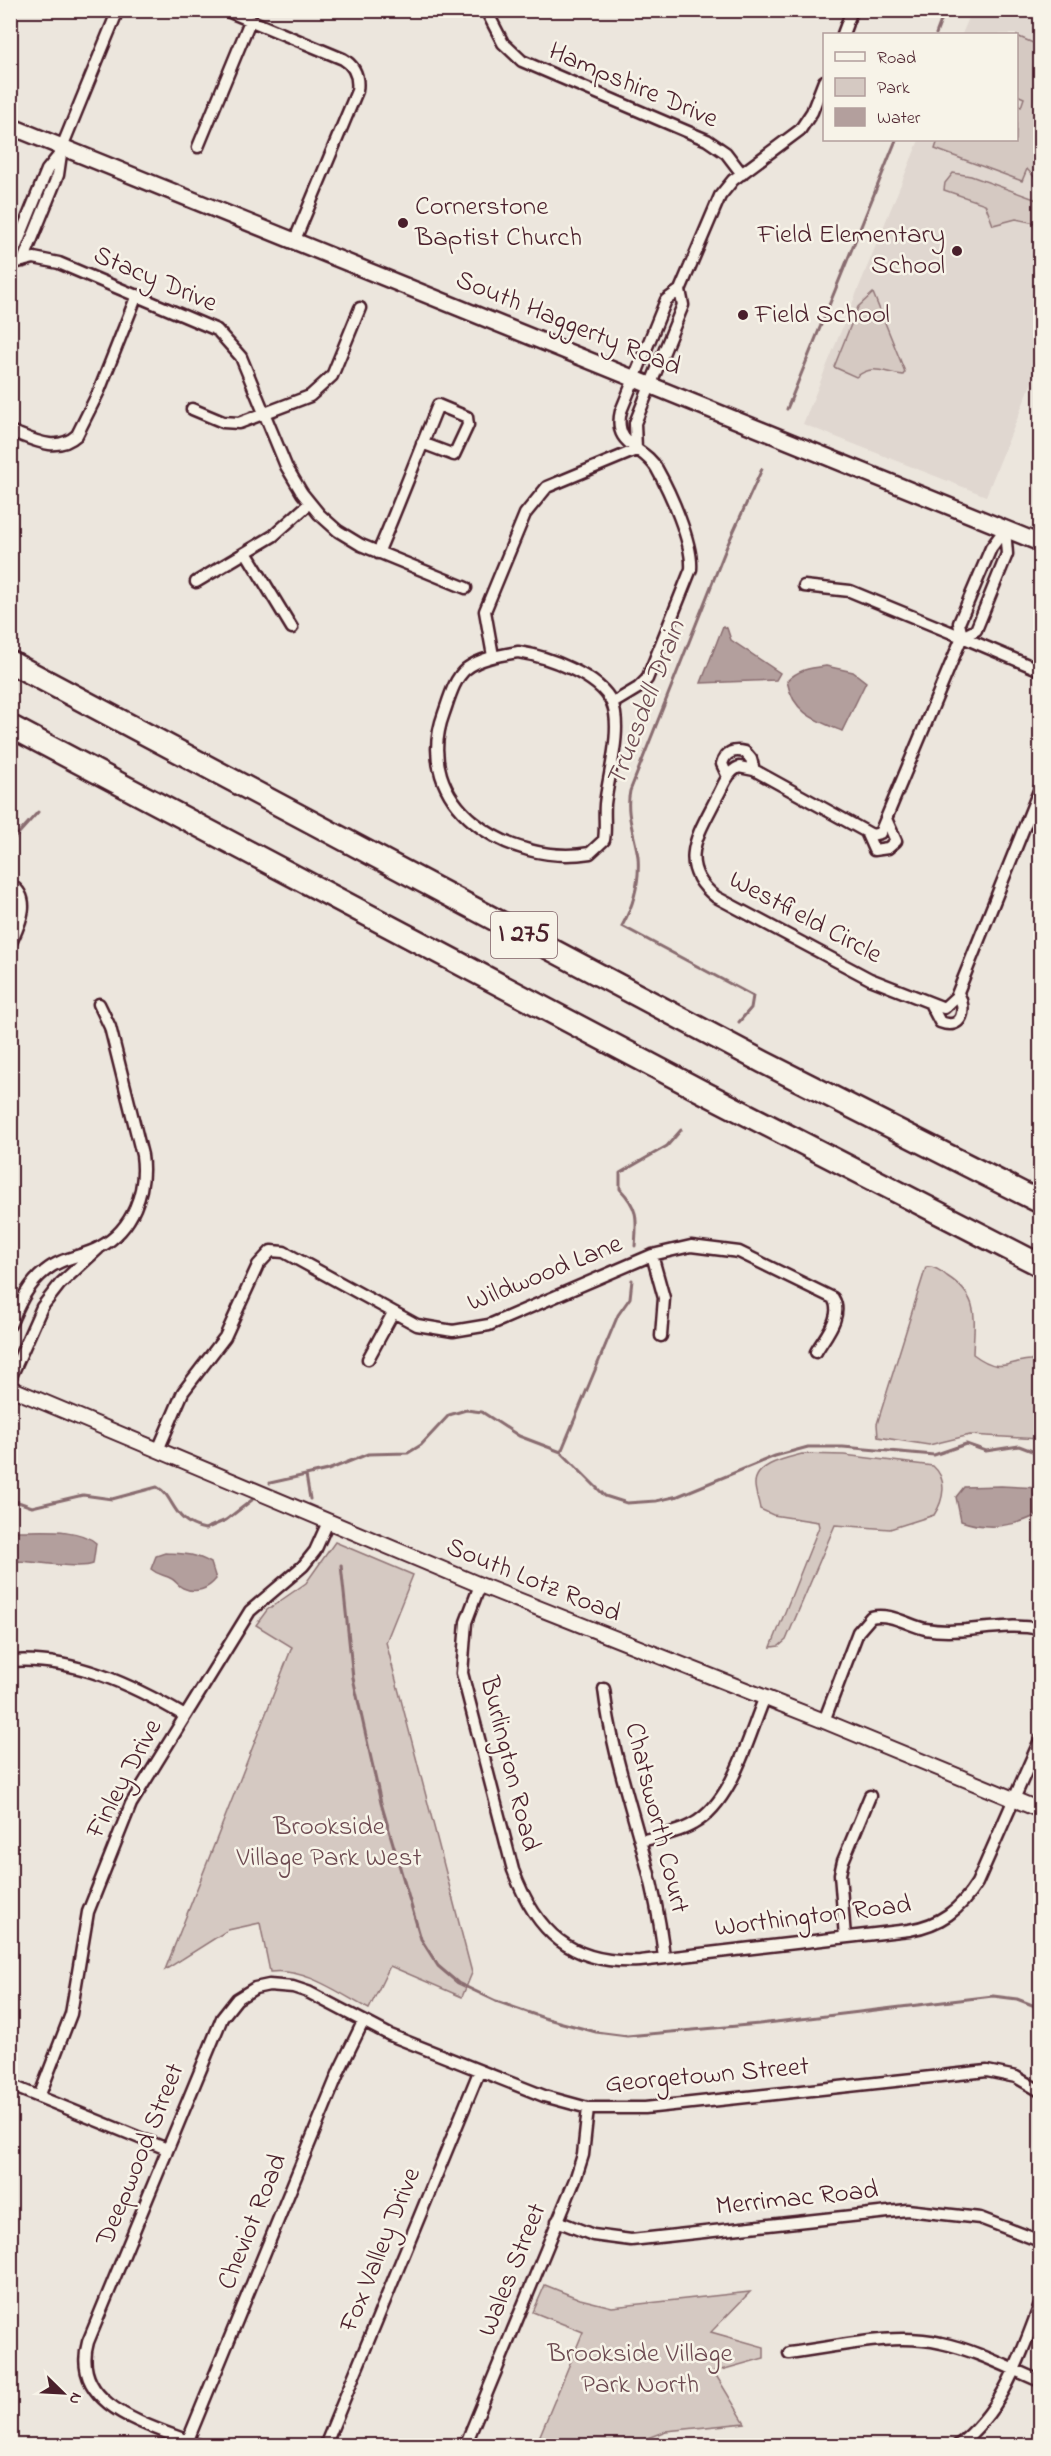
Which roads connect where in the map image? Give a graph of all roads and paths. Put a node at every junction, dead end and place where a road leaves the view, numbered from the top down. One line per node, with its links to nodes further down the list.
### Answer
1 (118, 10): 10 (street)
2 (225, 10): 5 (street)
3 (486, 10): 11 (street, Hampshire Drive)
4 (852, 10): 6 (street)
5 (250, 21): 9 (street); 12 (street)
6 (843, 33)
7 (823, 86): 11 (street)
8 (10, 126): 10 (main road, South Haggerty Road)
9 (198, 147)
10 (61, 151): 12 (main road, South Haggerty Road); 13 (street); 14 (street)
11 (742, 174): 15 (street)
12 (294, 242): 18 (main road, South Haggerty Road)
13 (23, 261): 14 (street, Stacy Drive); 16 (street, Stacy Drive)
14 (10, 262)
15 (680, 290): 18 (street); 19 (street)
16 (137, 295): 21 (street, Stacy Drive); 24 (street)
17 (360, 308): 21 (street)
18 (633, 379): 19 (main road, South Haggerty Road); 23 (street)
19 (651, 386): 22 (street); 28 (main road, South Haggerty Road)
20 (192, 409): 21 (street)
21 (264, 414): 27 (street, Stacy Drive)
22 (636, 423): 23 (street); 26 (street)
23 (620, 424): 26 (street)
24 (10, 430)
25 (422, 443): 25 (street); 30 (street)
26 (636, 450): 37 (street); 40 (street)
27 (310, 504): 30 (street, Stacy Drive); 31 (street)
28 (1005, 529): 29 (main road, South Haggerty Road); 36 (street, Westfield Circle); 36 (street)
29 (1041, 543)
30 (378, 553): 34 (street, Stacy Drive)
31 (247, 554): 32 (street); 35 (street)
32 (196, 582)
33 (804, 586): 36 (street)
34 (466, 588)
35 (292, 628)
36 (963, 637): 39 (street); 45 (street, Westfield Circle)
37 (493, 656): 40 (street); 40 (street)
38 (10, 662): 52 (highway, I 275)
39 (1041, 670)
40 (613, 703)
41 (10, 726): 55 (highway, I 275)
42 (754, 770): 43 (street); 43 (street, Westfield Circle); 46 (street, Westfield Circle)
43 (728, 777): 51 (street, Westfield Circle)
44 (1041, 788): 49 (street, Westfield Circle)
45 (887, 821): 46 (street); 46 (street, Westfield Circle)
46 (866, 832)
47 (10, 884): 48 (street)
48 (10, 945)
49 (958, 993): 51 (street); 51 (street, Westfield Circle)
50 (99, 1004): 53 (street)
51 (931, 1005)
52 (1041, 1202)
53 (99, 1248): 56 (street); 57 (street)
54 (652, 1255): 58 (street, Wildwood Lane); 60 (street); 61 (street, Wildwood Lane)
55 (1041, 1265)
56 (31, 1286): 57 (street); 59 (street)
57 (48, 1299): 63 (street)
58 (393, 1313): 62 (street); 65 (street, Wildwood Lane)
59 (10, 1325)
60 (661, 1336)
61 (816, 1352)
62 (368, 1359)
63 (10, 1379)
64 (10, 1388): 65 (street, South Lotz Road)
65 (158, 1450): 66 (street, South Lotz Road)
66 (328, 1522): 67 (street, South Lotz Road); 72 (street, Finley Drive)
67 (480, 1585): 71 (street, South Lotz Road); 80 (street, Burlington Road)
68 (1041, 1629): 73 (street)
69 (10, 1661): 72 (street)
70 (604, 1689): 78 (street, Chatsworth Court)
71 (765, 1697): 73 (street, South Lotz Road); 78 (street)
72 (184, 1716): 87 (street, Finley Drive)
73 (824, 1721): 76 (street, South Lotz Road)
74 (1041, 1740): 76 (street, Worthington Road)
75 (870, 1796): 79 (street)
76 (1013, 1798): 77 (street, South Lotz Road); 79 (street, Worthington Road)
77 (1041, 1810)
78 (641, 1841): 81 (street, Chatsworth Court)
79 (845, 1937): 81 (street, Worthington Road)
80 (559, 1941): 81 (street, Worthington Road)
81 (664, 1958)
82 (299, 1988): 83 (street, Georgetown Street); 89 (street, Deepwood Street)
83 (363, 2022): 84 (street, Georgetown Street); 96 (street, Cheviot Road)
84 (478, 2072): 88 (street, Georgetown Street); 98 (street, Fox Valley Drive)
85 (10, 2085): 87 (street)
86 (1036, 2088): 88 (street, Georgetown Street)
87 (39, 2097): 89 (street)
88 (588, 2108): 90 (street, Wales Street)
89 (167, 2149): 96 (street, Deepwood Street)
90 (557, 2221): 91 (street, Merrimac Road); 99 (street, Wales Street)
91 (1041, 2241)
92 (1041, 2305): 94 (street)
93 (789, 2353): 94 (street)
94 (1015, 2370): 95 (street); 100 (street)
95 (1041, 2381)
96 (188, 2440): 97 (street)
97 (201, 2445)
98 (325, 2445)
99 (465, 2445)
100 (957, 2445)

